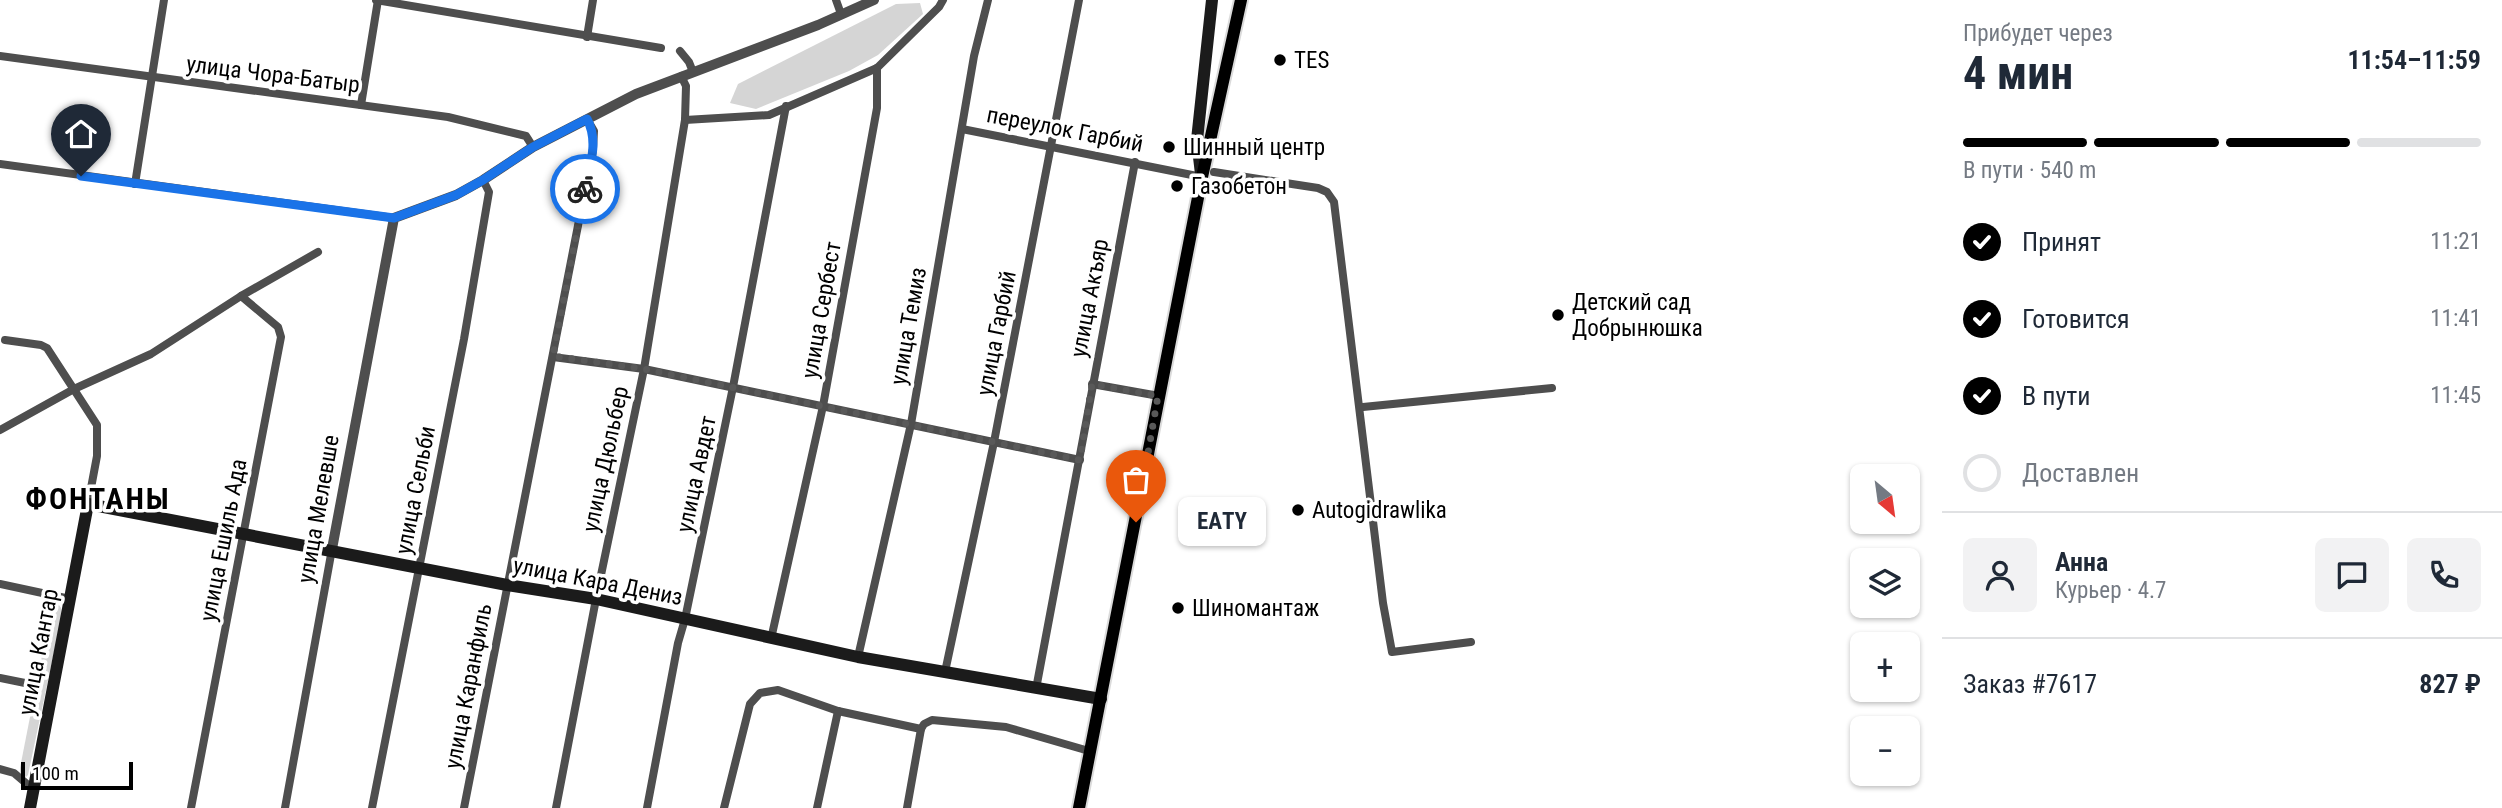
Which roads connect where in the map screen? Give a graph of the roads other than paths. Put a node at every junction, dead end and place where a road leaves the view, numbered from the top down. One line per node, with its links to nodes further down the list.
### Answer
1 (164, 0): 21 (street)
2 (378, 0): 14 (street); 22 (street)
3 (593, 0): 14 (street)
4 (836, 0): 12 (street)
5 (874, 0): 12 (street)
6 (943, 0): 18 (street)
7 (988, 0): 27 (street, улица Темиз)
8 (1079, 0): 28 (street, улица Гарбий)
9 (1212, 0): 20 (main road)
10 (1235, 0): 13 (main road)
11 (1241, 0): 13 (main road)
12 (841, 14): 19 (street)
13 (1234, 23): 26 (main road)
14 (587, 37): 15 (street)
15 (661, 48)
16 (680, 51): 19 (street)
17 (0, 56): 21 (street, улица Чора-Батыр)
18 (877, 68): 23 (street); 46 (street, улица Сербест)
19 (687, 74): 24 (street); 25 (street, улица Дюльбер)
20 (1205, 75): 26 (main road); 32 (main road)
21 (151, 78): 22 (street, улица Чора-Батыр); 34 (street)
22 (361, 105): 29 (street, улица Чора-Батыр)
23 (786, 106): 25 (street); 42 (street, улица Авдет)
24 (587, 119): 29 (street); 39 (street, улица Каранфиль)
25 (685, 120): 40 (street, улица Дюльбер)
26 (1214, 127): 32 (main road)
27 (962, 129): 28 (street, переулок Гарбий); 48 (street, улица Темиз)
28 (1052, 145): 30 (street, переулок Гарбий); 50 (street, улица Гарбий)
29 (533, 147): 33 (street)
30 (1135, 162): 32 (street, переулок Гарбий); 41 (street, улица Акъяр)
31 (0, 164): 34 (street)
32 (1208, 175): 45 (main road); 62 (street, переулок Гарбий)
33 (483, 180): 35 (street); 55 (street, улица Сельби)
34 (135, 184): 35 (street)
35 (394, 218): 54 (street, улица Мелевше)
36 (318, 252): 37 (street)
37 (241, 296): 44 (street); 53 (street, улица Ешиль Ада)
38 (5, 340): 44 (street)
39 (553, 356): 40 (street); 57 (street, улица Каранфиль)
40 (644, 369): 42 (street); 59 (street, улица Дюльбер)
41 (1092, 384): 45 (street); 51 (street, улица Акъяр)
42 (733, 387): 46 (street); 60 (street, улица Авдет)
43 (1552, 388): 47 (street)
44 (74, 389): 49 (street); 52 (street)
45 (1158, 396): 68 (main road)
46 (823, 406): 48 (street); 61 (street, улица Сербест)
47 (1363, 407)
48 (911, 424): 50 (street); 63 (street, улица Темиз)
49 (0, 430)
50 (994, 442): 51 (street); 64 (street, улица Гарбий)
51 (1080, 460): 67 (street, улица Акъяр)
52 (88, 504): 53 (main road, улица Кара Дениз); 58 (main road, улица Кантар)
53 (245, 534): 54 (main road, улица Кара Дениз); 75 (street, улица Ешиль Ада)
54 (332, 549): 55 (main road, улица Кара Дениз); 76 (street, улица Мелевше)
55 (419, 568): 57 (main road, улица Кара Дениз); 77 (street, улица Сельби)
56 (0, 584): 58 (street)
57 (507, 585): 59 (main road, улица Кара Дениз); 78 (street, улица Каранфиль)
58 (70, 599): 73 (main road, улица Кантар)
59 (596, 599): 60 (main road, улица Кара Дениз); 79 (street, улица Дюльбер)
60 (685, 619): 61 (main road, улица Кара Дениз); 80 (street, улица Авдет)
61 (771, 639): 63 (main road, улица Кара Дениз)
62 (1471, 642)
63 (858, 657): 64 (main road, улица Кара Дениз)
64 (945, 673): 67 (main road, улица Кара Дениз)
65 (0, 678): 66 (street)
66 (30, 684)
67 (1036, 690): 68 (main road, улица Кара Дениз)
68 (1101, 699): 71 (main road)
69 (838, 711): 70 (street); 81 (street); 82 (street)
70 (921, 729): 71 (street); 83 (street)
71 (1089, 751): 84 (main road)
72 (0, 769): 73 (street)
73 (34, 790): 74 (main road, улица Кантар)
74 (30, 808)
75 (191, 808)
76 (285, 808)
77 (372, 808)
78 (464, 808)
79 (556, 808)
80 (647, 808)
81 (724, 808)
82 (817, 808)
83 (907, 808)
84 (1079, 808)

